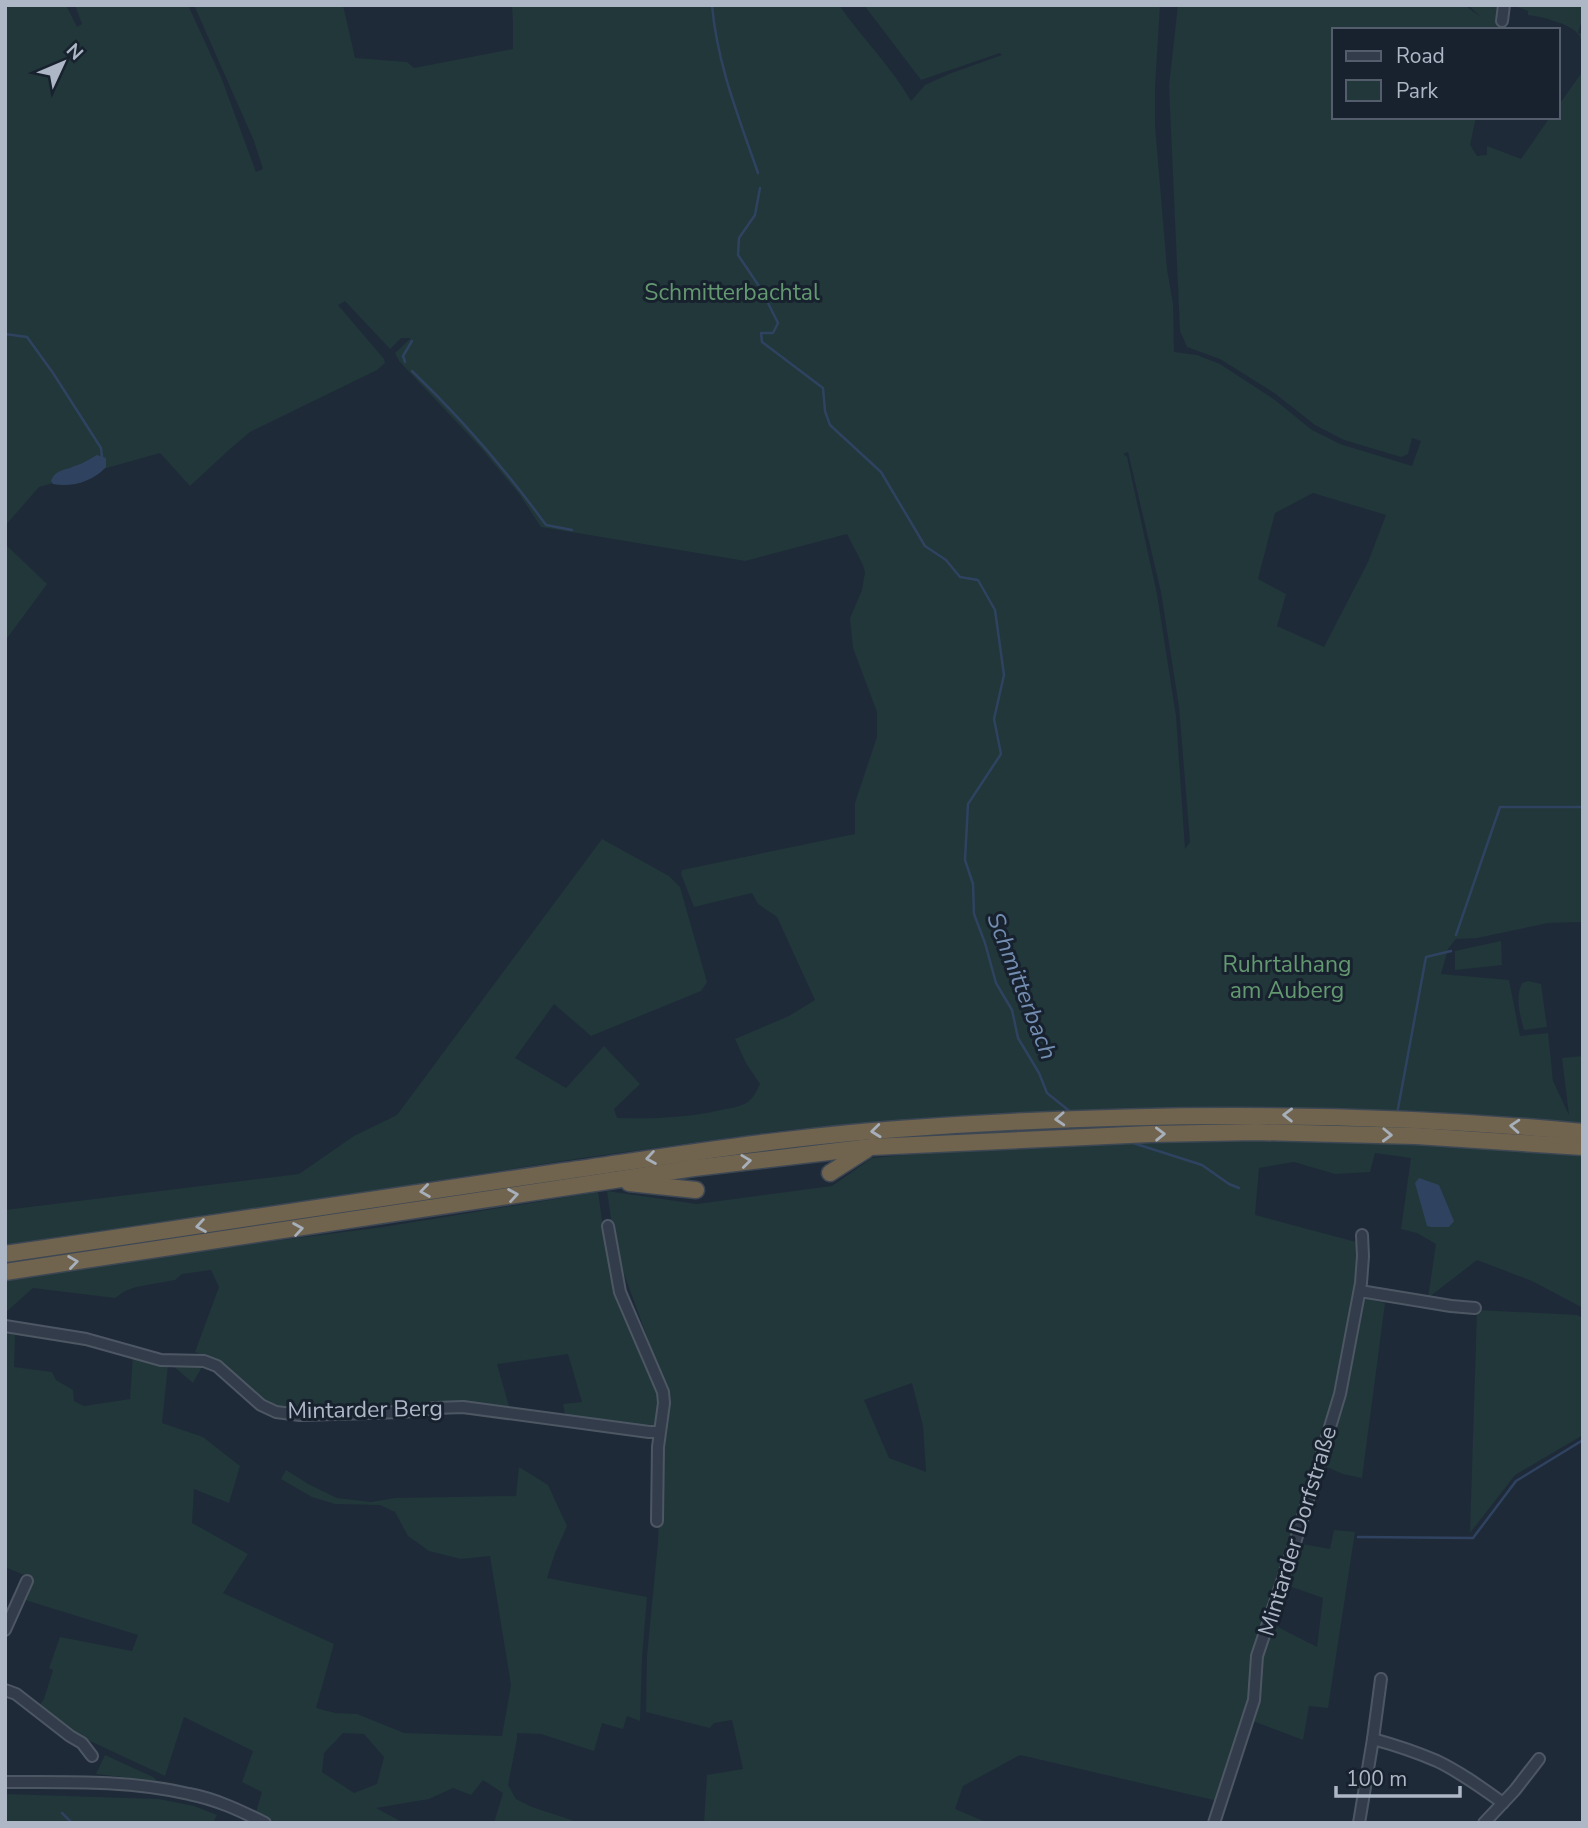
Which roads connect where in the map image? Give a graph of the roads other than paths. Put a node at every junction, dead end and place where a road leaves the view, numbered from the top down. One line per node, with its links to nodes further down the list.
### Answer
1 (1504, 5): 2 (street)
2 (1502, 21)
3 (1583, 1132): 4 (highway, one-way to 4)
4 (946, 1135): 5 (highway); 6 (highway, one-way to 6); 12 (highway, one-way to 12)
5 (871, 1147): 7 (highway); 8 (highway, one-way to 5)
6 (1583, 1147)
7 (830, 1173)
8 (606, 1181): 9 (highway); 13 (highway, one-way to 8)
9 (696, 1190)
10 (608, 1226): 17 (street)
11 (1362, 1235): 14 (street, Mintarder Dorfstraße)
12 (5, 1254)
13 (5, 1272)
14 (1360, 1292): 15 (street); 29 (street, Mintarder Dorfstraße)
15 (1475, 1308)
16 (5, 1326): 17 (street, Mintarder Berg)
17 (659, 1432): 18 (street)
18 (657, 1521)
19 (27, 1581): 20 (street)
20 (5, 1630)
21 (1381, 1679): 23 (street)
22 (5, 1690): 24 (street)
23 (1373, 1738): 27 (street); 30 (street)
24 (92, 1756)
25 (1539, 1759): 27 (street)
26 (5, 1782): 28 (street)
27 (1503, 1803): 31 (street)
28 (265, 1823)
29 (1214, 1823)
30 (1359, 1823)
31 (1484, 1823)

